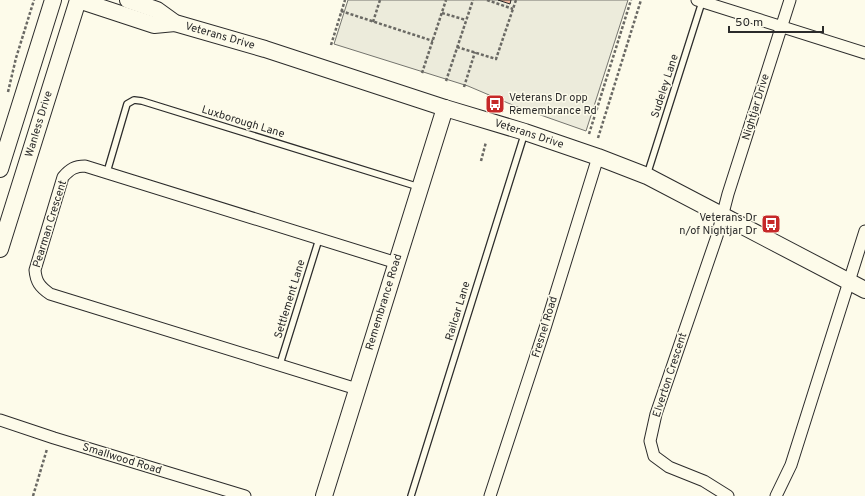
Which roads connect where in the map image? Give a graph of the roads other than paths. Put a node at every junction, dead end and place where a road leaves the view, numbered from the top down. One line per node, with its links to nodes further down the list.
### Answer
1 (53, 0): 12 (street)
2 (78, 0): 6 (street, Veterans Drive); 19 (street, Wanless Drive)
3 (128, 0): 6 (street, Veterans Drive)
4 (790, 0): 7 (street, Nightjar Drive)
5 (700, 1): 7 (street); 14 (lane, Sudeley Lane)
6 (175, 23): 9 (street, Veterans Drive)
7 (781, 27): 8 (street); 16 (street, Nightjar Drive)
8 (865, 53)
9 (445, 108): 10 (street, Veterans Drive); 15 (street, Remembrance Road)
10 (525, 132): 11 (street, Veterans Drive); 28 (lane, Railcar Lane)
11 (598, 157): 14 (street, Veterans Drive); 29 (street, Fresnel Road)
12 (0, 169)
13 (107, 172): 15 (lane, Luxborough Lane); 18 (street, Pearman Crescent); 23 (street, Pearman Crescent)
14 (647, 176): 16 (street, Veterans Drive)
15 (421, 187): 20 (street, Remembrance Road)
16 (723, 215): 21 (street, Veterans Drive); 30 (street, Elverton Crescent)
17 (865, 231): 21 (street)
18 (319, 238): 20 (street, Pearman Crescent); 23 (lane, Settlement Lane)
19 (0, 248)
20 (397, 263): 24 (street, Remembrance Road)
21 (849, 282): 22 (street, Veterans Drive); 31 (street)
22 (865, 290)
23 (280, 364): 24 (street, Pearman Crescent)
24 (357, 389): 27 (street, Remembrance Road)
25 (0, 420): 26 (street, Smallwood Road)
26 (245, 496)
27 (324, 496)
28 (411, 496)
29 (490, 496)
30 (728, 496)
31 (776, 496)

